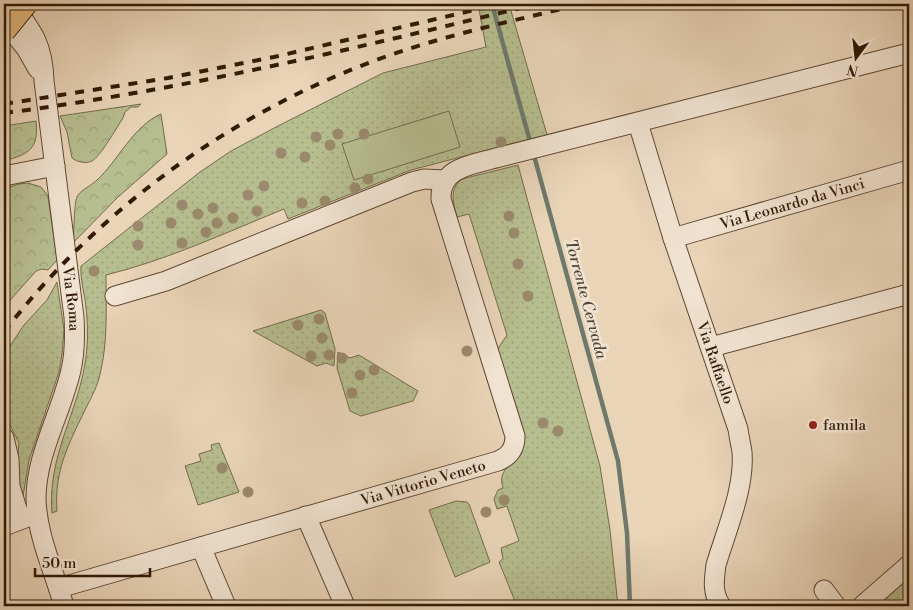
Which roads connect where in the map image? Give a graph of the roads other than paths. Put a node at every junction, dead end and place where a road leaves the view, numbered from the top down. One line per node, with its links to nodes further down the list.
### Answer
1 (12, 4): 6 (street, Via Roma)
2 (26, 4): 4 (main road, bridge)
3 (4, 21): 6 (street, Via Roma)
4 (4, 31)
5 (909, 53): 7 (street)
6 (44, 81): 8 (street, Via Roma)
7 (638, 123): 11 (street); 12 (street, Via Raffaello)
8 (55, 166): 10 (street); 18 (street, Via Roma)
9 (909, 170): 12 (street, Via Leonardo da Vinci)
10 (4, 176)
11 (445, 180): 14 (street); 17 (street, Via Vittorio Veneto)
12 (673, 238): 15 (street, Via Raffaello)
13 (909, 294): 15 (street)
14 (115, 296)
15 (711, 347): 25 (street, Via Raffaello)
16 (4, 438): 18 (street, Via Roma)
17 (306, 516): 19 (street, Via Vittorio Veneto); 24 (street)
18 (20, 520): 22 (street, Via Roma)
19 (201, 547): 22 (street, Via Vittorio Veneto); 23 (street)
20 (909, 565): 27 (street)
21 (824, 590): 26 (street)
22 (62, 597)
23 (226, 606)
24 (345, 606)
25 (721, 606)
26 (836, 606)
27 (862, 606)

